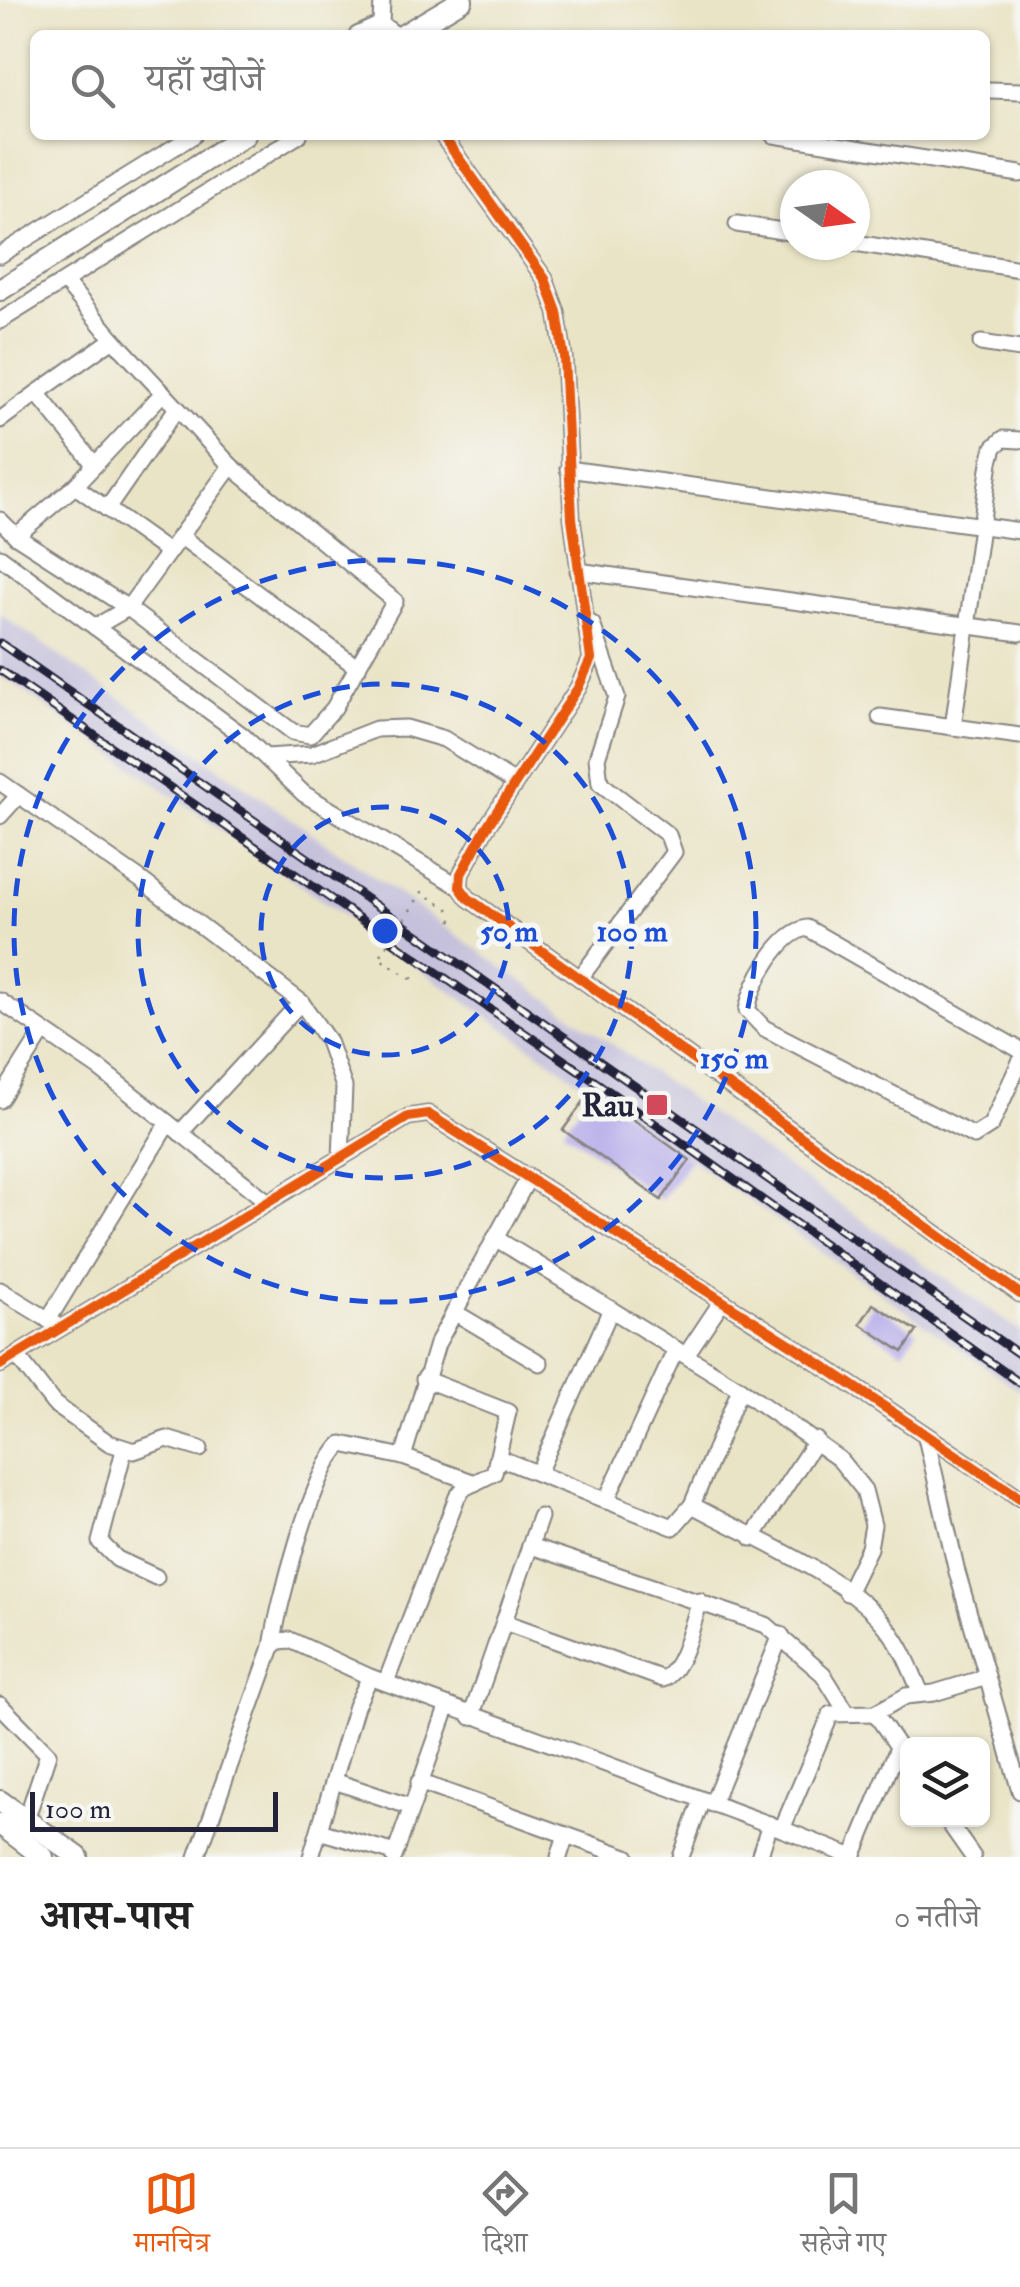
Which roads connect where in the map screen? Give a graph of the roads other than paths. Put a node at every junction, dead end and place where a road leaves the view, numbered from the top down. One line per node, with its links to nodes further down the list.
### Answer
1 (382, 0): 3 (street)
2 (462, 0): 6 (main road)
3 (381, 24): 4 (street); 5 (street)
4 (368, 30)
5 (391, 30)
6 (409, 30)
7 (990, 90): 8 (street)
8 (1020, 92)
9 (186, 140): 18 (street)
10 (237, 140): 21 (main road)
11 (290, 140): 20 (street)
12 (445, 140): 33 (street)
13 (806, 140): 14 (street)
14 (1020, 174)
15 (737, 224): 16 (street)
16 (780, 231)
17 (870, 245): 19 (street)
18 (0, 255)
19 (1020, 270)
20 (64, 282): 22 (street); 23 (street)
21 (0, 290)
22 (0, 321)
23 (113, 340): 26 (street); 27 (street)
24 (981, 343): 25 (street)
25 (1020, 349)
26 (37, 393): 29 (street); 31 (street)
27 (163, 393): 28 (street); 31 (street)
28 (176, 408): 32 (street); 35 (street)
29 (0, 420)
30 (1020, 440): 37 (street)
31 (94, 464): 34 (street)
32 (231, 466): 40 (street); 49 (street)
33 (568, 469): 37 (street); 43 (street)
34 (75, 486): 35 (street); 39 (street)
35 (107, 509): 41 (street)
36 (0, 520): 39 (street)
37 (982, 526): 38 (street); 46 (street)
38 (1020, 531)
39 (16, 536): 45 (street)
40 (180, 536): 41 (street); 49 (street)
41 (168, 552): 45 (street)
42 (0, 557): 47 (street)
43 (578, 571): 44 (street); 46 (street)
44 (584, 605): 55 (street); 59 (street)
45 (128, 608): 47 (street); 49 (street)
46 (967, 625): 48 (street); 51 (street)
47 (96, 627): 53 (street)
48 (1020, 632)
49 (358, 668)
50 (880, 717): 51 (street)
51 (953, 727): 52 (street)
52 (1020, 736)
53 (266, 757): 55 (street); 58 (street)
54 (0, 782): 56 (street)
55 (515, 783): 58 (street)
56 (19, 795): 57 (street); 61 (street)
57 (0, 816)
58 (460, 887): 59 (street)
59 (580, 978): 72 (street)
60 (0, 1001): 62 (street)
61 (301, 1002): 66 (street); 67 (street)
62 (43, 1032): 65 (street); 66 (street)
63 (1020, 1050): 64 (street)
64 (1020, 1062)
65 (0, 1100)
66 (174, 1128): 69 (street); 76 (street)
67 (340, 1158): 68 (street); 69 (street)
68 (529, 1177): 70 (street); 73 (street)
69 (268, 1202): 76 (street)
70 (495, 1238): 74 (street); 75 (street)
71 (0, 1290): 76 (street)
72 (1020, 1294)
73 (722, 1301): 77 (street); 83 (street)
74 (610, 1309): 77 (street); 89 (street)
75 (454, 1312): 79 (street); 81 (street)
76 (55, 1324): 78 (street)
77 (681, 1352): 82 (street); 92 (street)
78 (16, 1355): 80 (street); 86 (street)
79 (540, 1362)
80 (0, 1365)
81 (424, 1380): 87 (street); 88 (street)
82 (740, 1389): 84 (street); 93 (street)
83 (926, 1437): 91 (street); 103 (street)
84 (816, 1440): 95 (street); 98 (street)
85 (200, 1449): 86 (street)
86 (124, 1450): 97 (street)
87 (403, 1457): 90 (street); 102 (street)
88 (499, 1458): 89 (street); 90 (street)
89 (538, 1473): 92 (street)
90 (475, 1482): 104 (street)
91 (1020, 1498)
92 (606, 1500): 93 (street)
93 (692, 1504): 95 (street)
94 (540, 1517): 96 (street)
95 (752, 1538): 98 (street)
96 (531, 1546): 99 (street); 100 (street)
97 (156, 1576)
98 (847, 1594): 105 (street)
99 (700, 1601): 100 (street); 101 (street)
100 (504, 1622): 111 (street)
101 (781, 1634): 108 (street); 119 (street)
102 (272, 1647): 104 (street); 130 (street)
103 (987, 1677): 105 (street); 109 (street)
104 (378, 1680): 107 (street); 115 (street)
105 (920, 1691): 110 (street)
106 (0, 1705): 121 (street)
107 (448, 1708): 111 (street); 116 (street)
108 (846, 1711): 110 (street); 123 (street)
109 (999, 1712): 112 (street); 117 (street)
110 (875, 1713): 113 (street)
111 (471, 1717): 119 (street)
112 (1020, 1726)
113 (900, 1750)
114 (900, 1760): 136 (street)
115 (334, 1781): 120 (street); 125 (street)
116 (420, 1782): 120 (street); 126 (street)
117 (1020, 1790)
118 (0, 1801): 121 (main road)
119 (707, 1802): 123 (street); 134 (street)
120 (411, 1808): 127 (street)
121 (26, 1820): 129 (main road)
122 (0, 1824): 128 (main road)
123 (776, 1826): 135 (street); 136 (street)
124 (952, 1827): 137 (street)
125 (319, 1831): 127 (street); 131 (street)
126 (566, 1835): 132 (street); 133 (street)
127 (394, 1855)
128 (43, 1857)
129 (78, 1857)
130 (196, 1857)
131 (311, 1857)
132 (559, 1857)
133 (627, 1857)
134 (681, 1857)
135 (759, 1857)
136 (853, 1857)
137 (973, 1857)

